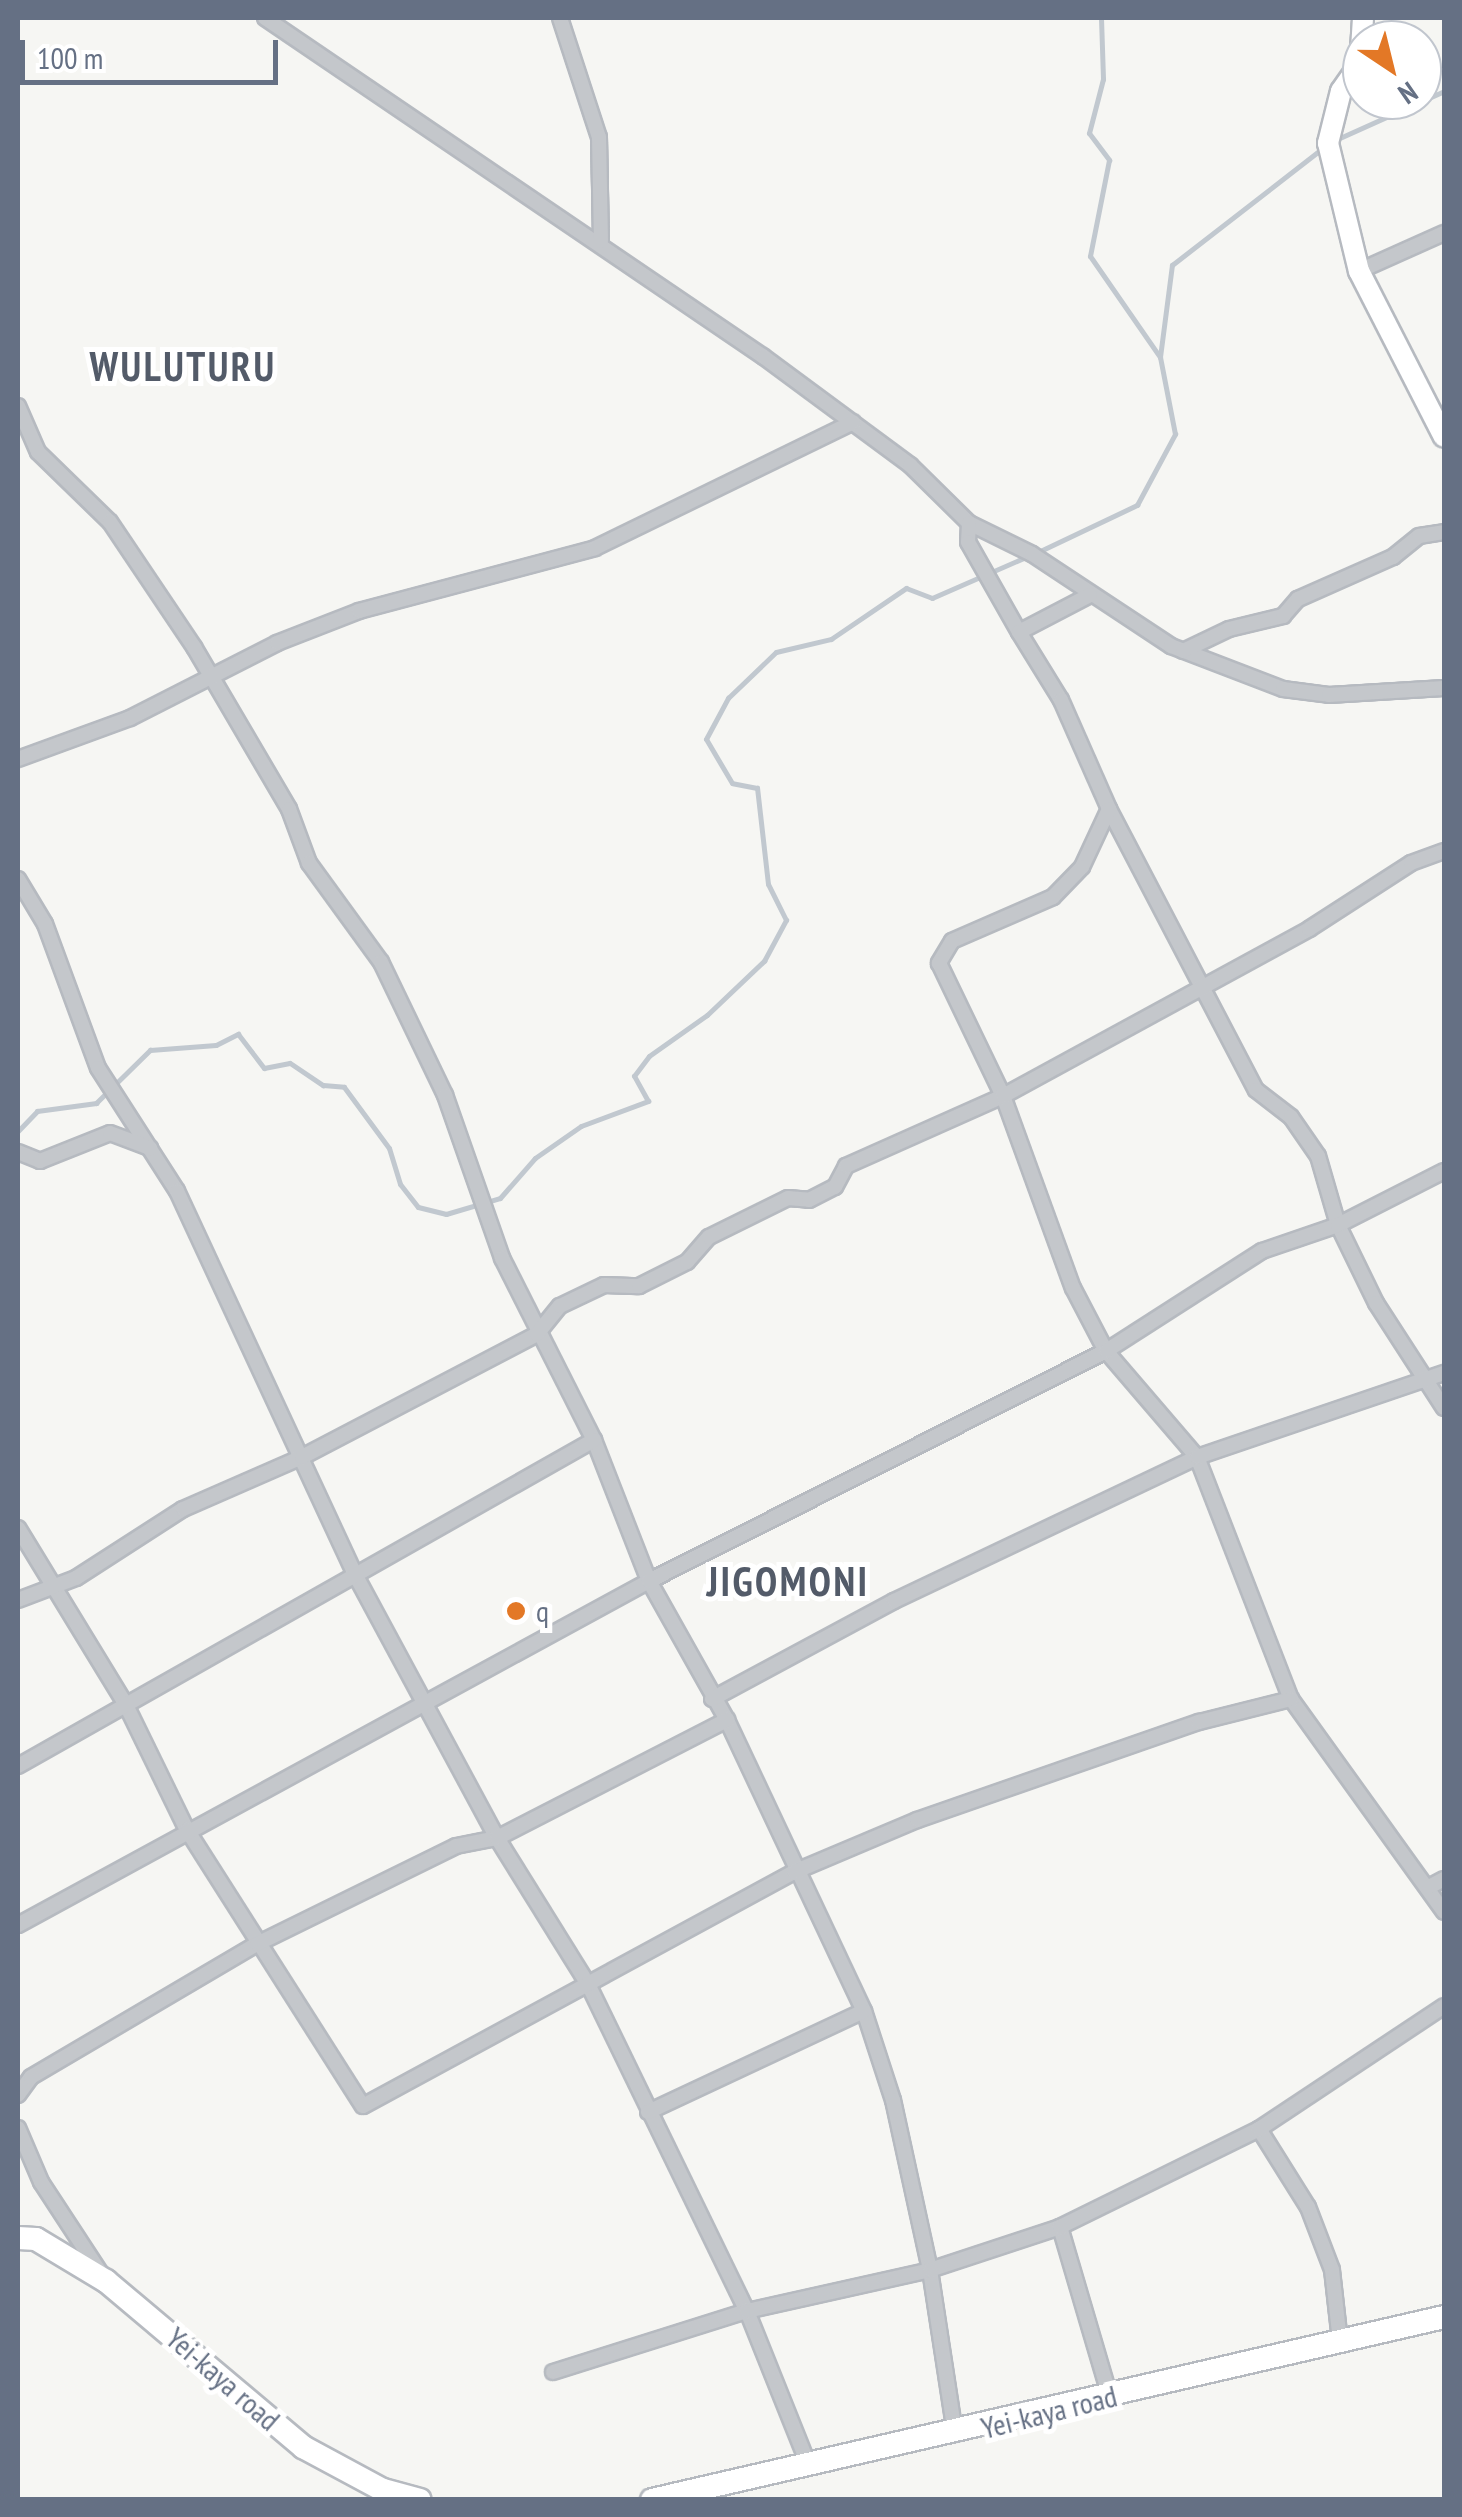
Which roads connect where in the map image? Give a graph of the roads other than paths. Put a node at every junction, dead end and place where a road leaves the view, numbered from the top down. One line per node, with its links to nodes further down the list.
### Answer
1 (265, 18): 5 (street)
2 (560, 18): 5 (street)
3 (1363, 18): 6 (street)
4 (1444, 233): 6 (street)
5 (601, 241): 8 (street)
6 (1359, 271): 9 (street)
7 (18, 406): 15 (street)
8 (853, 422): 10 (street); 15 (street)
9 (1444, 437)
10 (968, 523): 12 (street); 13 (street)
11 (1444, 532): 14 (street)
12 (1090, 594): 13 (street); 14 (street)
13 (1019, 632): 18 (street)
14 (1183, 651): 16 (street)
15 (207, 677): 17 (street); 27 (street)
16 (1444, 688)
17 (18, 760)
18 (1109, 809): 21 (street); 22 (street)
19 (1444, 850): 21 (street)
20 (18, 879): 23 (street)
21 (1202, 986): 22 (street); 26 (street)
22 (1003, 1096): 27 (street); 28 (street)
23 (150, 1148): 24 (street); 33 (street)
24 (18, 1152)
25 (1444, 1170): 26 (street)
26 (1338, 1225): 28 (street); 30 (street)
27 (536, 1334): 32 (street); 33 (street)
28 (1106, 1351): 34 (street); 37 (street)
29 (1444, 1373): 30 (street)
30 (1430, 1382): 31 (street); 34 (street)
31 (1444, 1408)
32 (594, 1440): 36 (street); 37 (street)
33 (302, 1457): 36 (street); 38 (street)
34 (1198, 1457): 40 (street); 41 (street)
35 (18, 1528): 38 (street)
36 (357, 1578): 42 (street); 43 (street)
37 (649, 1581): 41 (street); 42 (street)
38 (57, 1586): 39 (street); 43 (street)
39 (18, 1600)
40 (1291, 1698): 48 (street); 50 (street)
41 (712, 1699): 44 (street)
42 (430, 1702): 46 (street); 47 (street)
43 (126, 1705): 45 (street); 46 (street)
44 (727, 1720): 47 (street); 48 (street)
45 (18, 1766)
46 (188, 1830): 52 (street); 53 (street)
47 (497, 1838): 53 (street); 54 (street)
48 (794, 1872): 54 (street); 56 (street)
49 (1444, 1880): 50 (street)
50 (1429, 1887): 51 (street)
51 (1444, 1912)
52 (18, 1925)
53 (256, 1944): 54 (street); 57 (street)
54 (588, 1984): 58 (street)
55 (1444, 2006): 60 (street)
56 (864, 2011): 58 (street); 63 (street)
57 (18, 2095)
58 (648, 2112): 65 (street)
59 (18, 2128): 64 (street)
60 (1260, 2129): 61 (street); 67 (street)
61 (1060, 2227): 63 (street); 69 (street)
62 (27, 2238): 64 (main road, Yei-kaya road)
63 (930, 2270): 65 (street); 70 (street)
64 (106, 2281): 72 (main road, Yei-kaya road)
65 (747, 2311): 68 (street); 71 (street)
66 (1444, 2317): 67 (main road, Yei-kaya road)
67 (1340, 2341): 69 (main road, Yei-kaya road)
68 (553, 2372)
69 (1110, 2396): 70 (main road, Yei-kaya road)
70 (955, 2434): 71 (main road, Yei-kaya road)
71 (809, 2466): 73 (main road, Yei-kaya road)
72 (420, 2500)
73 (652, 2500)

